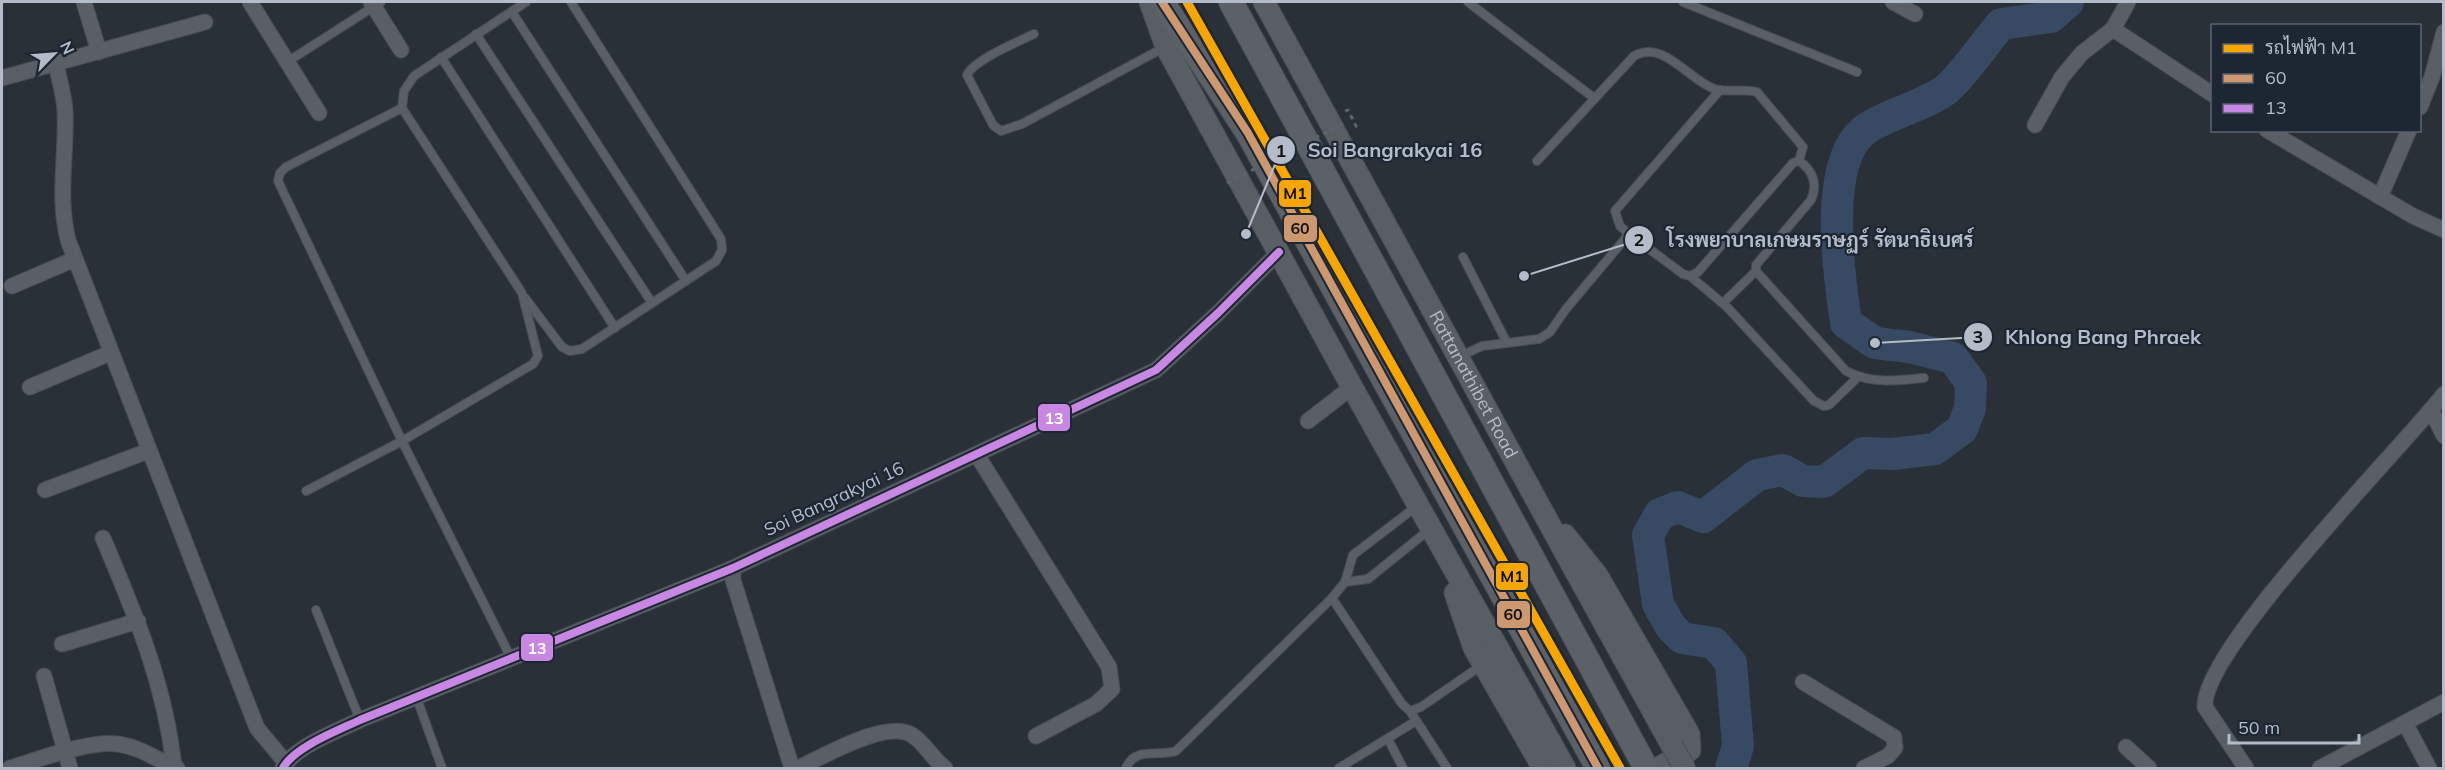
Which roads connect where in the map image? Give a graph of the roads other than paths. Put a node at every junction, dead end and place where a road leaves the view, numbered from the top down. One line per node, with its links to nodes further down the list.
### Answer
1 (84, 2): 23 (street)
2 (250, 2): 25 (street)
3 (526, 2): 14 (lane)
4 (571, 2): 48 (lane)
5 (1150, 2): 21 (main road)
6 (1162, 2): 109 (main road)
7 (1231, 2): 95 (main road, Rattanathibet Road)
8 (1264, 2): 56 (main road, Rattanathibet Road)
9 (1468, 2): 31 (lane)
10 (1683, 2): 27 (lane)
11 (1893, 2): 15 (street)
12 (2128, 2): 17 (street)
13 (375, 3): 22 (street); 25 (lane)
14 (512, 12): 19 (lane); 48 (lane)
15 (1915, 14)
16 (204, 22): 23 (street)
17 (2113, 29): 30 (street); 35 (street)
18 (2444, 32): 32 (street)
19 (476, 34): 24 (lane); 51 (lane)
20 (1034, 34): 21 (lane)
21 (1166, 47): 43 (main road)
22 (401, 50)
23 (99, 52): 26 (street)
24 (441, 57): 33 (lane); 53 (lane)
25 (286, 62): 34 (street)
26 (56, 64): 28 (street); 45 (street)
27 (1857, 72)
28 (2, 78)
29 (1720, 90): 31 (lane); 39 (lane); 42 (lane)
30 (2211, 93)
31 (1594, 98): 38 (lane)
32 (2421, 104)
33 (402, 108): 50 (lane); 65 (lane)
34 (319, 113)
35 (2035, 125)
36 (2270, 132): 40 (street)
37 (2408, 132): 40 (street)
38 (1537, 160)
39 (1799, 161): 46 (lane); 47 (lane)
40 (2380, 197): 41 (street)
41 (2444, 230)
42 (1629, 234): 47 (lane); 54 (lane)
43 (1279, 252): 60 (main road); 67 (street, Soi Bangrakyai 16)
44 (1463, 257): 54 (lane)
45 (75, 259): 49 (street); 55 (street)
46 (1756, 272): 52 (lane); 57 (lane)
47 (1690, 276): 52 (lane)
48 (686, 281): 51 (lane)
49 (12, 286)
50 (522, 293): 53 (lane); 65 (lane)
51 (652, 303): 53 (lane)
52 (1723, 303): 57 (lane)
53 (615, 328)
54 (1506, 341): 56 (lane)
55 (110, 353): 59 (street); 66 (street)
56 (1459, 357): 69 (main road, Rattanathibet Road)
57 (1858, 377): 58 (lane)
58 (1924, 378)
59 (30, 387)
60 (1352, 387): 63 (street); 71 (main road)
61 (2444, 394): 62 (street)
62 (2431, 410): 64 (street); 113 (street)
63 (1308, 421)
64 (2444, 436)
65 (402, 441): 70 (lane); 80 (lane)
66 (148, 451): 68 (street); 94 (street)
67 (978, 455): 74 (street, Soi Bangrakyai 16); 90 (street)
68 (45, 490)
69 (1529, 490): 95 (main road); 110 (main road, Rattanathibet Road, bridge)
70 (306, 491)
71 (1418, 506): 72 (main road); 75 (lane)
72 (1434, 535): 75 (lane); 81 (main road); 108 (main road)
73 (103, 538): 78 (street)
74 (734, 568): 80 (street, Soi Bangrakyai 16); 100 (street)
75 (1345, 582): 76 (lane)
76 (1332, 598): 86 (lane); 103 (lane)
77 (316, 610): 87 (lane)
78 (138, 621): 79 (street); 98 (street)
79 (62, 644)
80 (511, 658): 84 (street, Soi Bangrakyai 16)
81 (1483, 664): 86 (lane); 107 (main road)
82 (44, 676): 93 (street)
83 (1803, 682): 111 (street)
84 (417, 699): 87 (street, Soi Bangrakyai 16); 99 (lane)
85 (2444, 702): 89 (street)
86 (1410, 711): 88 (lane)
87 (360, 720): 94 (street, Soi Bangrakyai 16)
88 (1416, 721): 91 (lane); 106 (lane)
89 (2406, 723): 114 (street); 115 (street)
90 (1036, 736)
91 (1388, 739): 104 (lane); 105 (lane)
92 (2126, 747): 112 (street)
93 (65, 751): 96 (street); 97 (street); 98 (street)
94 (284, 766)
95 (1649, 766)
96 (10, 768)
97 (70, 768)
98 (175, 768)
99 (442, 768)
100 (792, 768)
101 (798, 768): 102 (street)
102 (945, 768)
103 (1126, 768)
104 (1339, 768)
105 (1403, 768)
106 (1447, 768)
107 (1544, 768)
108 (1565, 768)
109 (1598, 768)
110 (1685, 768)
111 (1864, 768)
112 (2149, 768)
113 (2246, 768)
114 (2320, 768)
115 (2429, 768)

